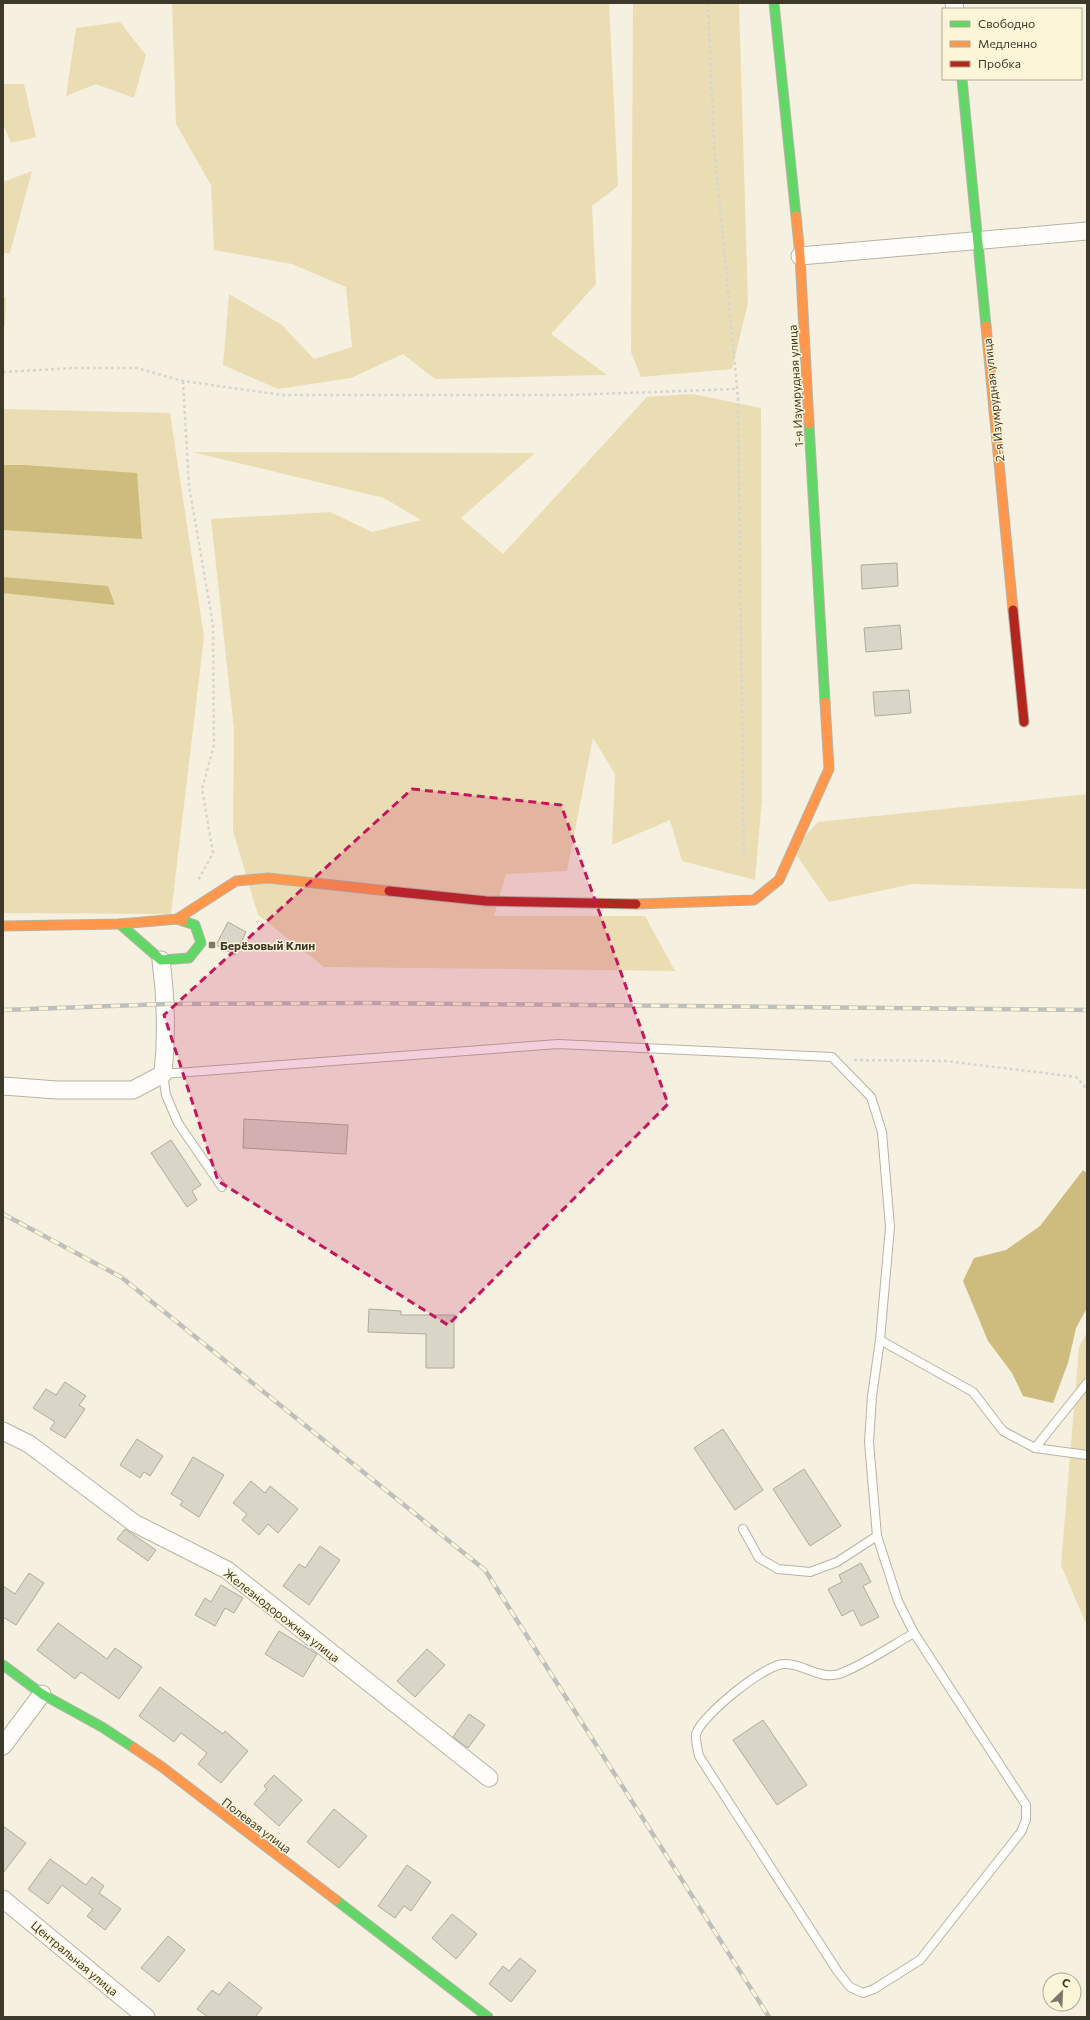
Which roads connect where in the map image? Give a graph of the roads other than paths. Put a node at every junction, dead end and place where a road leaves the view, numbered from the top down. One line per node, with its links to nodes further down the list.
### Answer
1 (774, 3): 5 (street, 1-я Изумрудная улица)
2 (962, 80): 4 (street, 2-я Изумрудная улица)
3 (1087, 231): 4 (street)
4 (977, 241): 5 (street); 6 (street, 2-я Изумрудная улица)
5 (800, 256): 7 (street, 1-я Изумрудная улица)
6 (1024, 722)
7 (177, 919): 8 (street); 10 (street)
8 (120, 924): 9 (street); 10 (street)
9 (3, 926)
10 (161, 960): 11 (street)
11 (163, 1074): 12 (street); 13 (lane); 14 (lane)
12 (3, 1086)
13 (222, 1187)
14 (880, 1340): 17 (lane); 20 (lane)
15 (1087, 1383): 17 (lane)
16 (3, 1431): 25 (street, Железнодорожная улица)
17 (1035, 1448): 18 (lane)
18 (1087, 1455)
19 (743, 1529): 20 (lane)
20 (878, 1536): 21 (lane)
21 (914, 1633): 21 (lane)
22 (3, 1665): 23 (street, Полевая улица)
23 (42, 1694): 24 (street); 28 (street, Полевая улица)
24 (3, 1746)
25 (489, 1778)
26 (3, 1899): 27 (street, Центральная улица)
27 (146, 2017)
28 (488, 2017)

